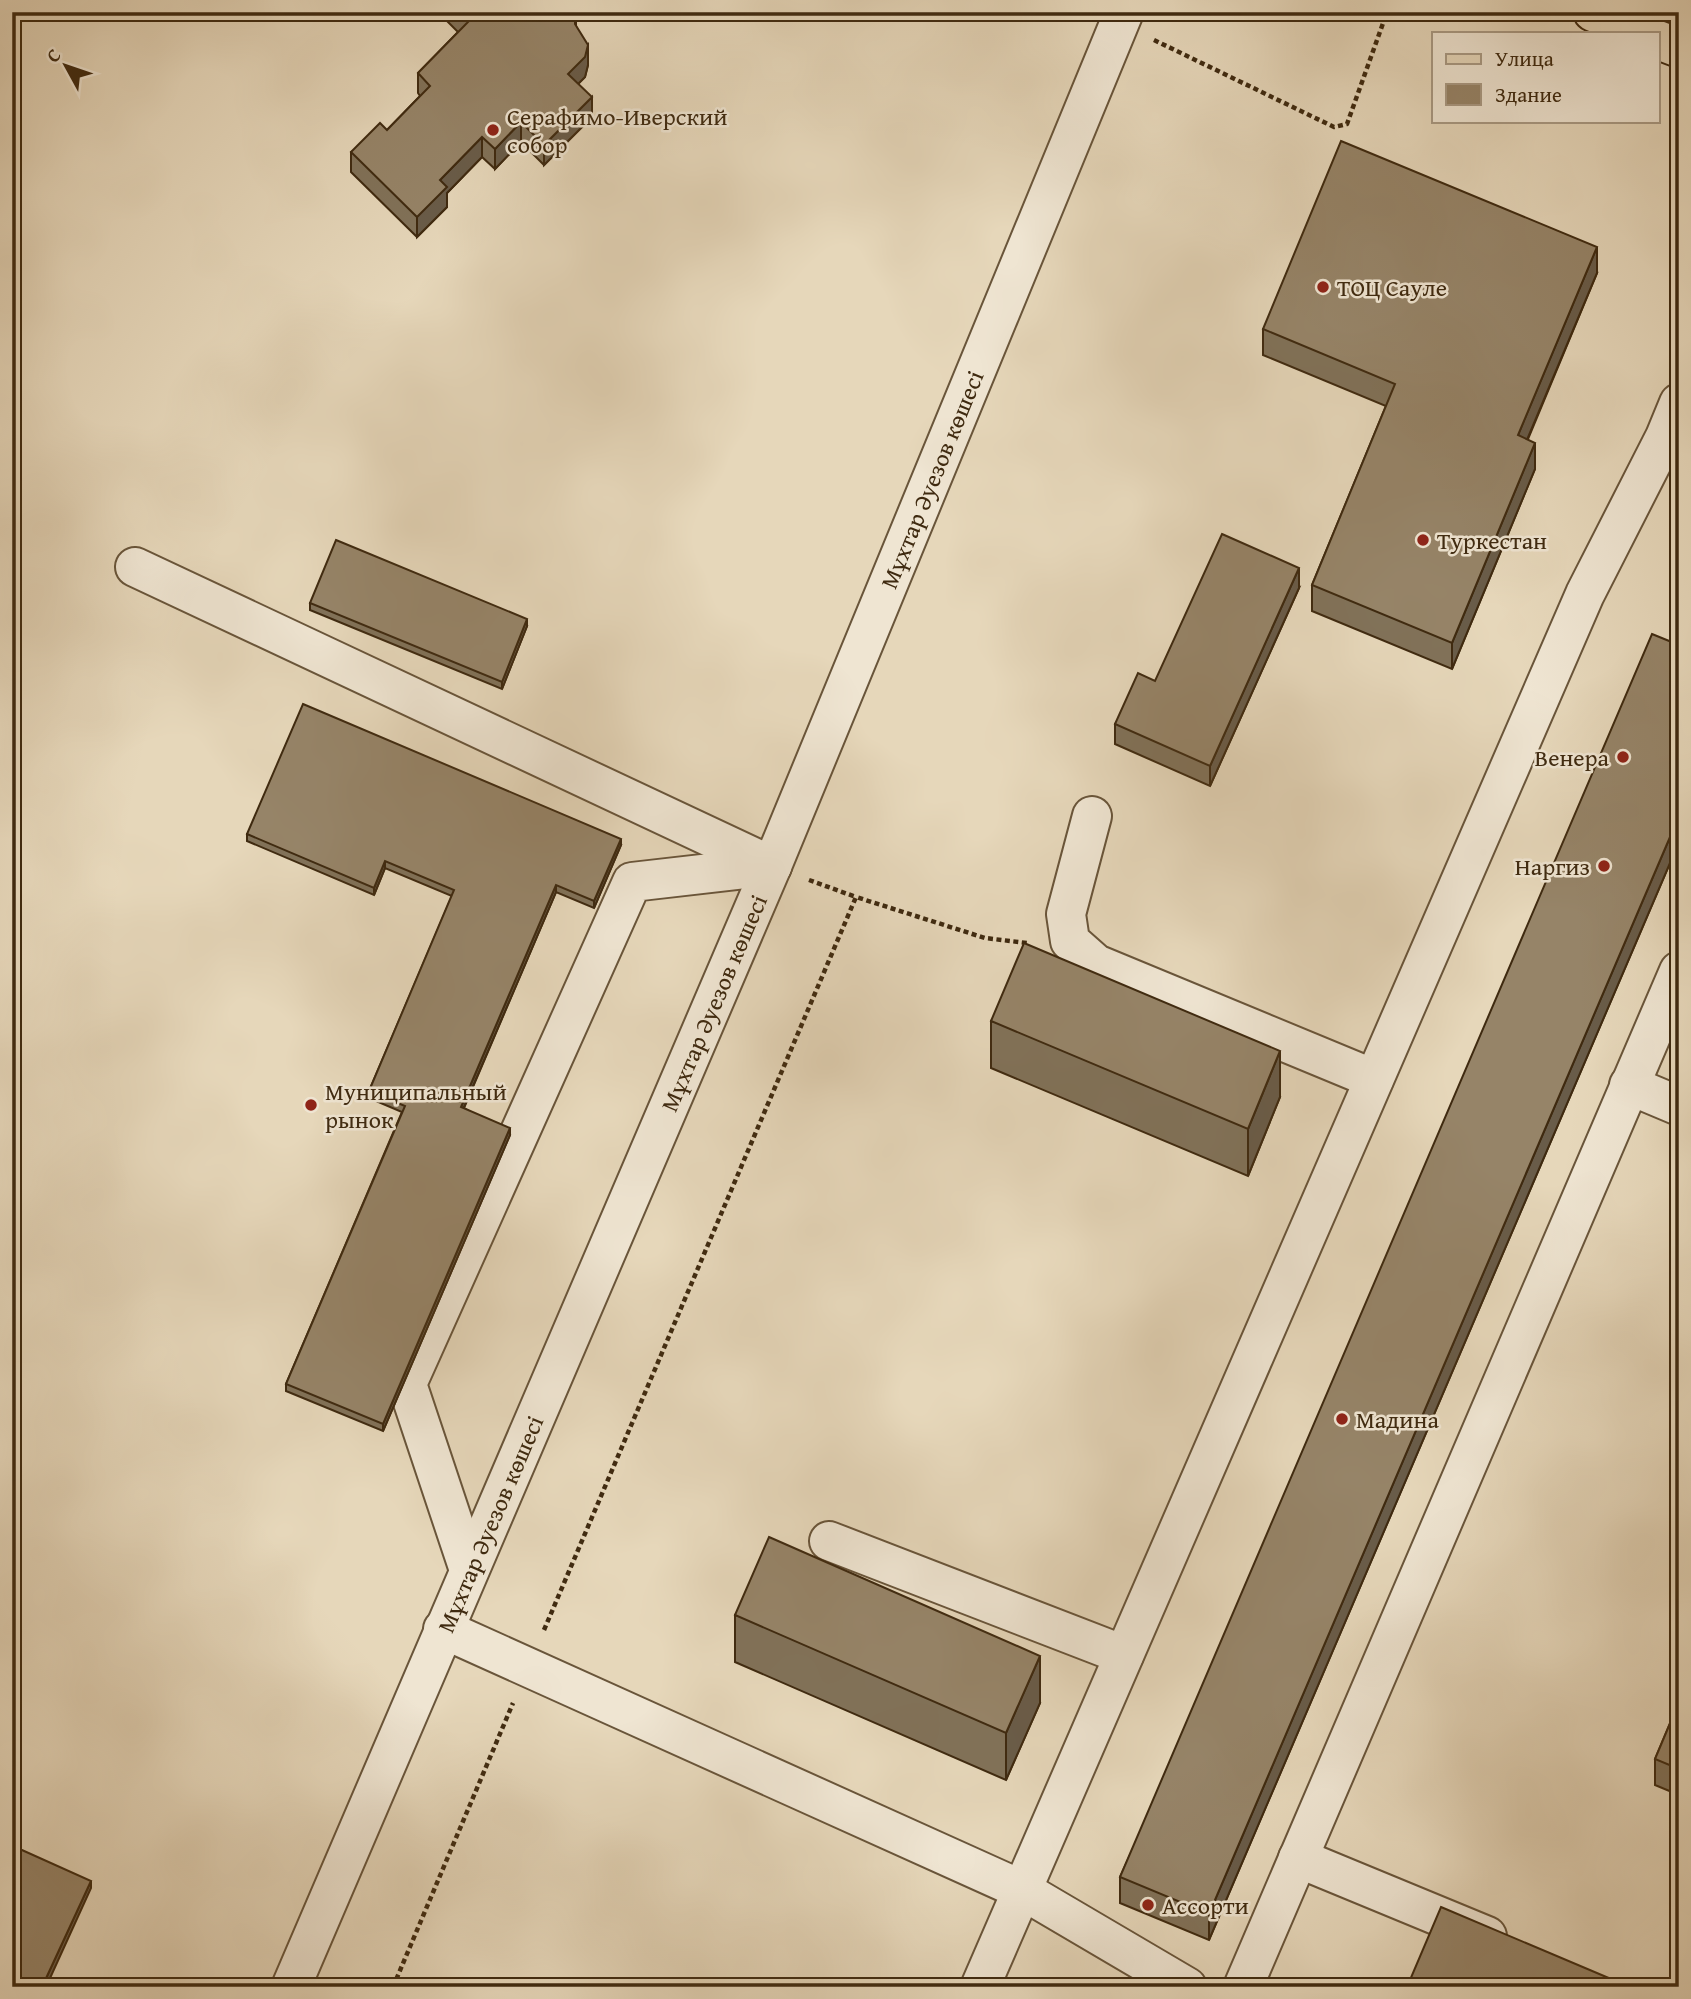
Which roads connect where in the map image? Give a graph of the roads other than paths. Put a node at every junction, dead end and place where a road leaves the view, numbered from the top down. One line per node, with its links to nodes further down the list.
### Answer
1 (1593, 12): 3 (main road)
2 (1122, 18): 10 (street, Мұхтар Әуезов көшесі)
3 (1641, 32)
4 (1660, 41): 5 (main road)
5 (1679, 48)
6 (1672, 420): 7 (street); 12 (street)
7 (1679, 477)
8 (135, 567): 10 (street)
9 (1092, 816): 12 (street)
10 (772, 866): 16 (street, Мұхтар Әуезов көшесі); 16 (street)
11 (1679, 971): 13 (street)
12 (1374, 1079): 18 (street)
13 (1629, 1085): 14 (street); 19 (street)
14 (1679, 1106)
15 (829, 1541): 18 (street)
16 (469, 1570): 17 (street, Мұхтар Әуезов көшесі)
17 (443, 1629): 20 (street); 22 (street, Мұхтар Әуезов көшесі)
18 (1124, 1656): 20 (street)
19 (1298, 1858): 21 (street); 25 (street)
20 (1022, 1890): 23 (street); 24 (street)
21 (1522, 1951)
22 (291, 1987)
23 (980, 1987)
24 (1187, 1987)
25 (1243, 1987)

